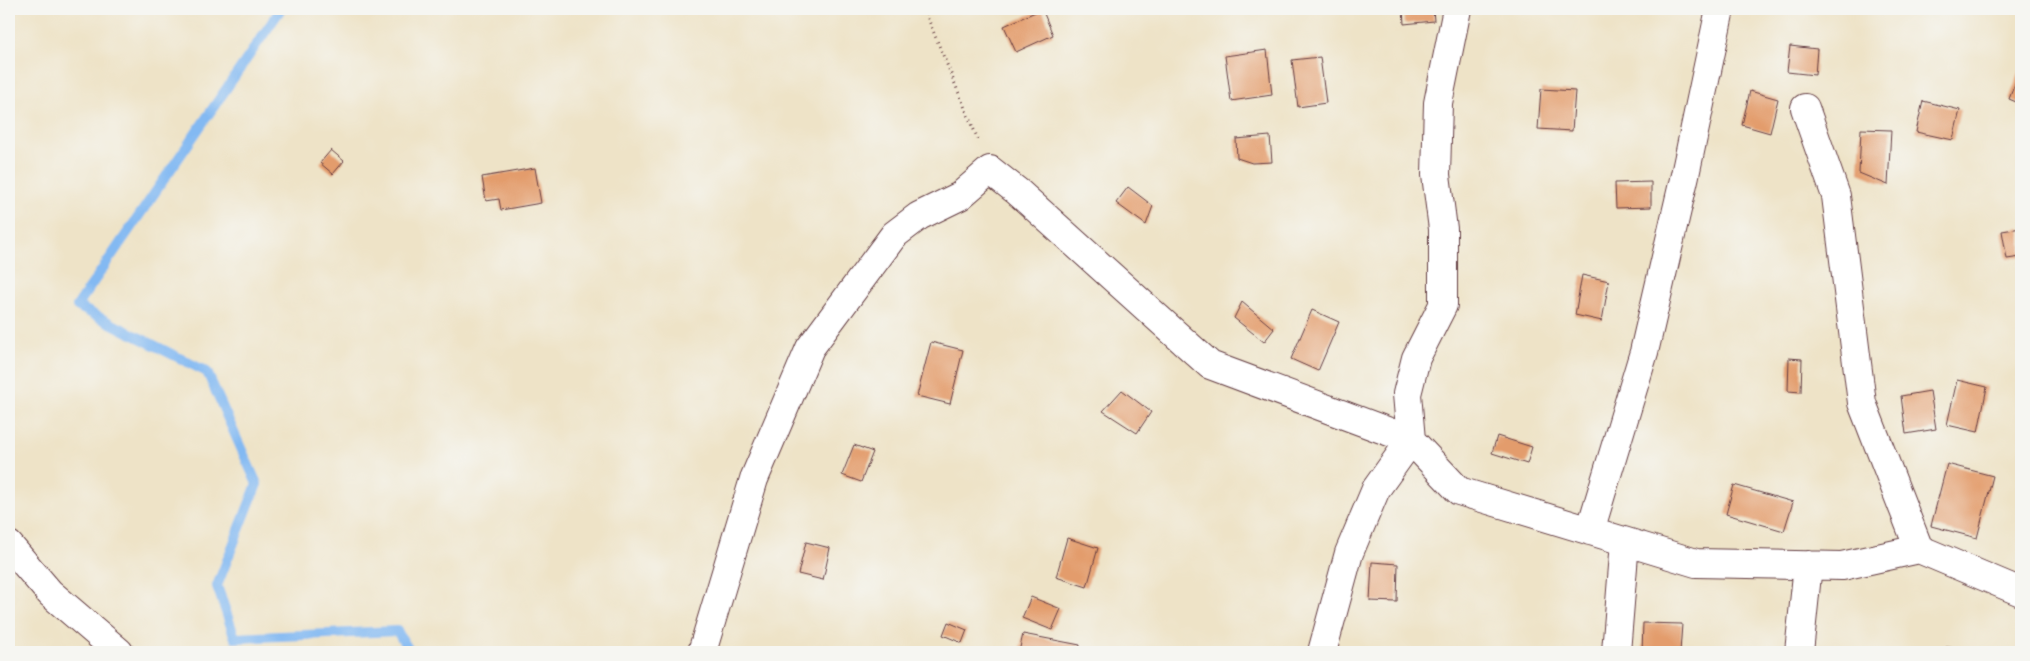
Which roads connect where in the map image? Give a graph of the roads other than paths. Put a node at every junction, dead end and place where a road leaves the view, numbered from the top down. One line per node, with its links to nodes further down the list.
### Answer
1 (1457, 9): 4 (street)
2 (1720, 9): 5 (street)
3 (1805, 108): 8 (street)
4 (1411, 440): 5 (street); 12 (street); 13 (street)
5 (1590, 531): 6 (street)
6 (1625, 542): 9 (street); 14 (street)
7 (9, 545): 11 (street)
8 (1918, 549): 9 (street); 10 (street)
9 (1808, 565): 15 (street)
10 (2021, 592)
11 (119, 652)
12 (702, 652)
13 (1322, 652)
14 (1616, 652)
15 (1799, 652)

